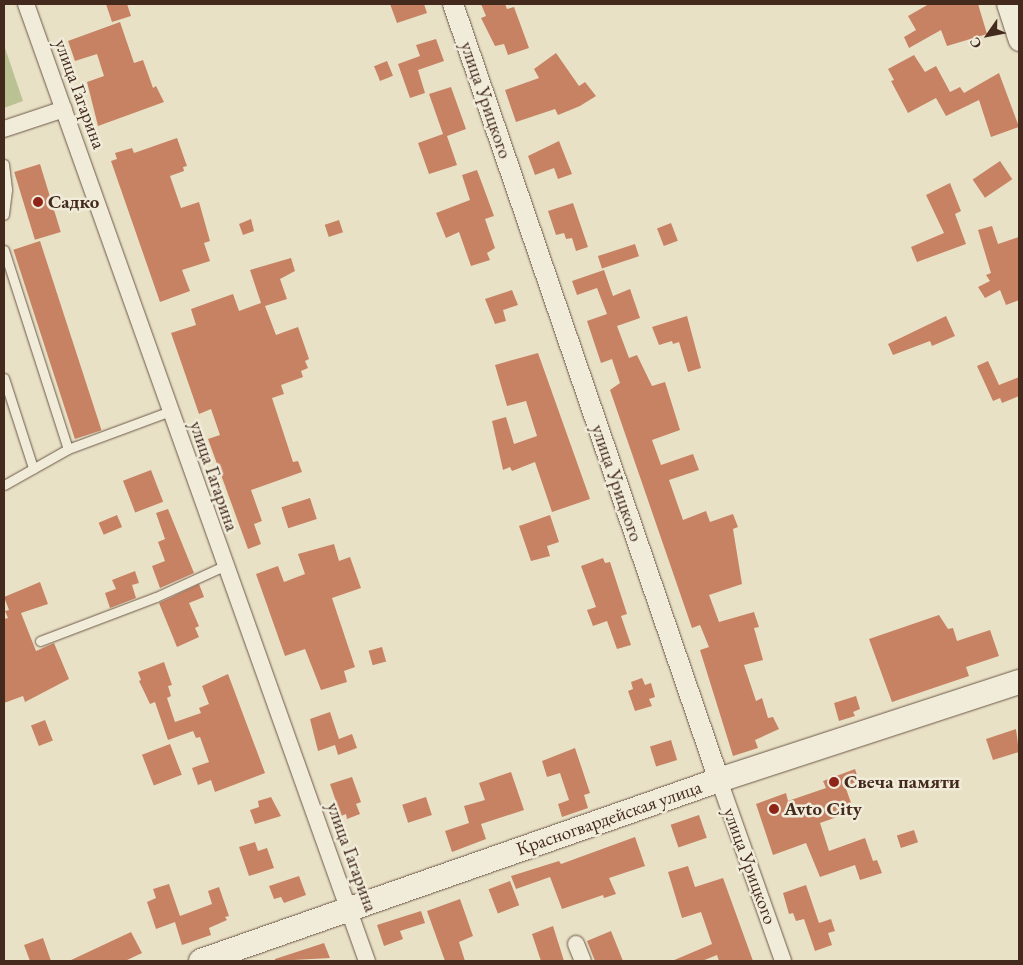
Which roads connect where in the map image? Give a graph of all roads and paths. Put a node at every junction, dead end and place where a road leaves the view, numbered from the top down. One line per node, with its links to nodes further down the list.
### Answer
1 (26, 4): 5 (street, улица Гагарина)
2 (453, 4): 18 (street, улица Урицкого)
3 (1007, 4): 4 (street)
4 (1019, 41)
5 (64, 108): 6 (street); 11 (street, улица Гагарина)
6 (4, 129)
7 (4, 164): 8 (lane)
8 (4, 215)
9 (4, 250): 12 (lane)
10 (4, 378): 13 (lane)
11 (170, 411): 12 (lane); 15 (street, улица Гагарина)
12 (68, 449): 13 (lane)
13 (32, 468): 14 (lane)
14 (4, 485)
15 (224, 566): 16 (lane); 19 (street, улица Гагарина)
16 (40, 641)
17 (1019, 682): 18 (main road, Красногвардейская улица)
18 (719, 780): 19 (main road, Красногвардейская улица); 24 (street, улица Урицкого)
19 (349, 908): 21 (main road, Красногвардейская улица); 22 (street, улица Гагарина)
20 (576, 944): 23 (street)
21 (201, 961)
22 (367, 961)
23 (583, 961)
24 (784, 961)

